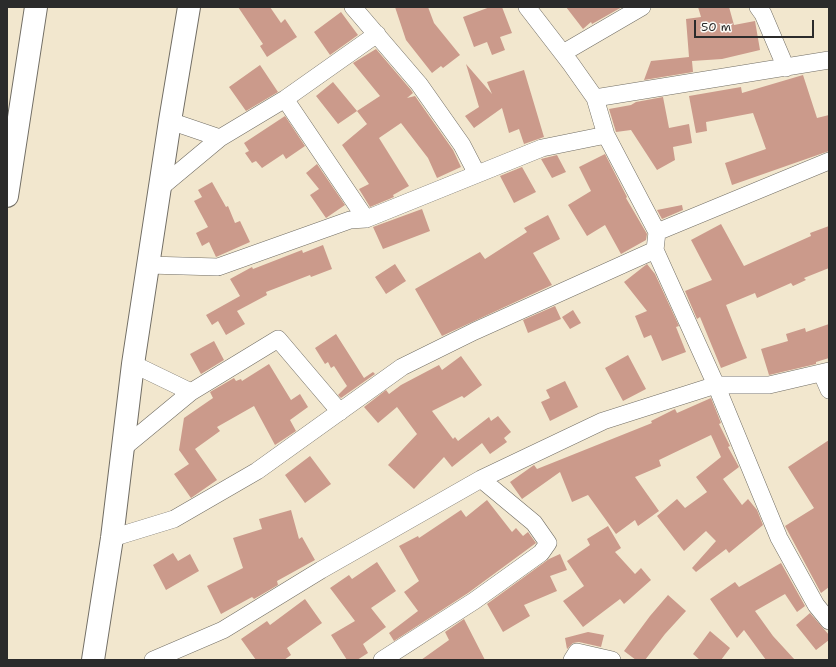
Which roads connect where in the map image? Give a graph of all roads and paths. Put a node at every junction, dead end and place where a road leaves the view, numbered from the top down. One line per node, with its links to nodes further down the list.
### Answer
1 (36, 7): 19 (main road)
2 (189, 7): 13 (main road)
3 (353, 7): 7 (street)
4 (527, 7): 8 (street)
5 (642, 7): 8 (street)
6 (758, 7): 10 (street)
7 (377, 34): 12 (street); 17 (street)
8 (563, 53): 11 (street)
9 (829, 60): 10 (street)
10 (786, 68): 11 (street)
11 (595, 98): 14 (street)
12 (285, 99): 15 (street); 20 (street)
13 (170, 121): 15 (street); 18 (main road)
14 (606, 136): 17 (street); 21 (street)
15 (220, 138): 18 (street)
16 (829, 161): 21 (street)
17 (477, 174): 20 (street)
18 (160, 188): 23 (main road)
19 (7, 196)
20 (366, 219): 23 (street)
21 (657, 232): 22 (street)
22 (655, 250): 26 (street); 29 (street)
23 (148, 265): 24 (main road)
24 (133, 364): 28 (street); 30 (main road)
25 (825, 373): 26 (street); 27 (street)
26 (716, 385): 31 (street); 33 (street)
27 (829, 390)
28 (191, 392): 29 (street); 30 (street)
29 (340, 412): 32 (street)
30 (122, 449): 32 (main road)
31 (481, 479): 35 (street); 36 (street)
32 (112, 538): 34 (main road)
33 (829, 621)
34 (93, 660)
35 (154, 660)
36 (382, 660)
37 (572, 660): 38 (street)
38 (612, 660)

